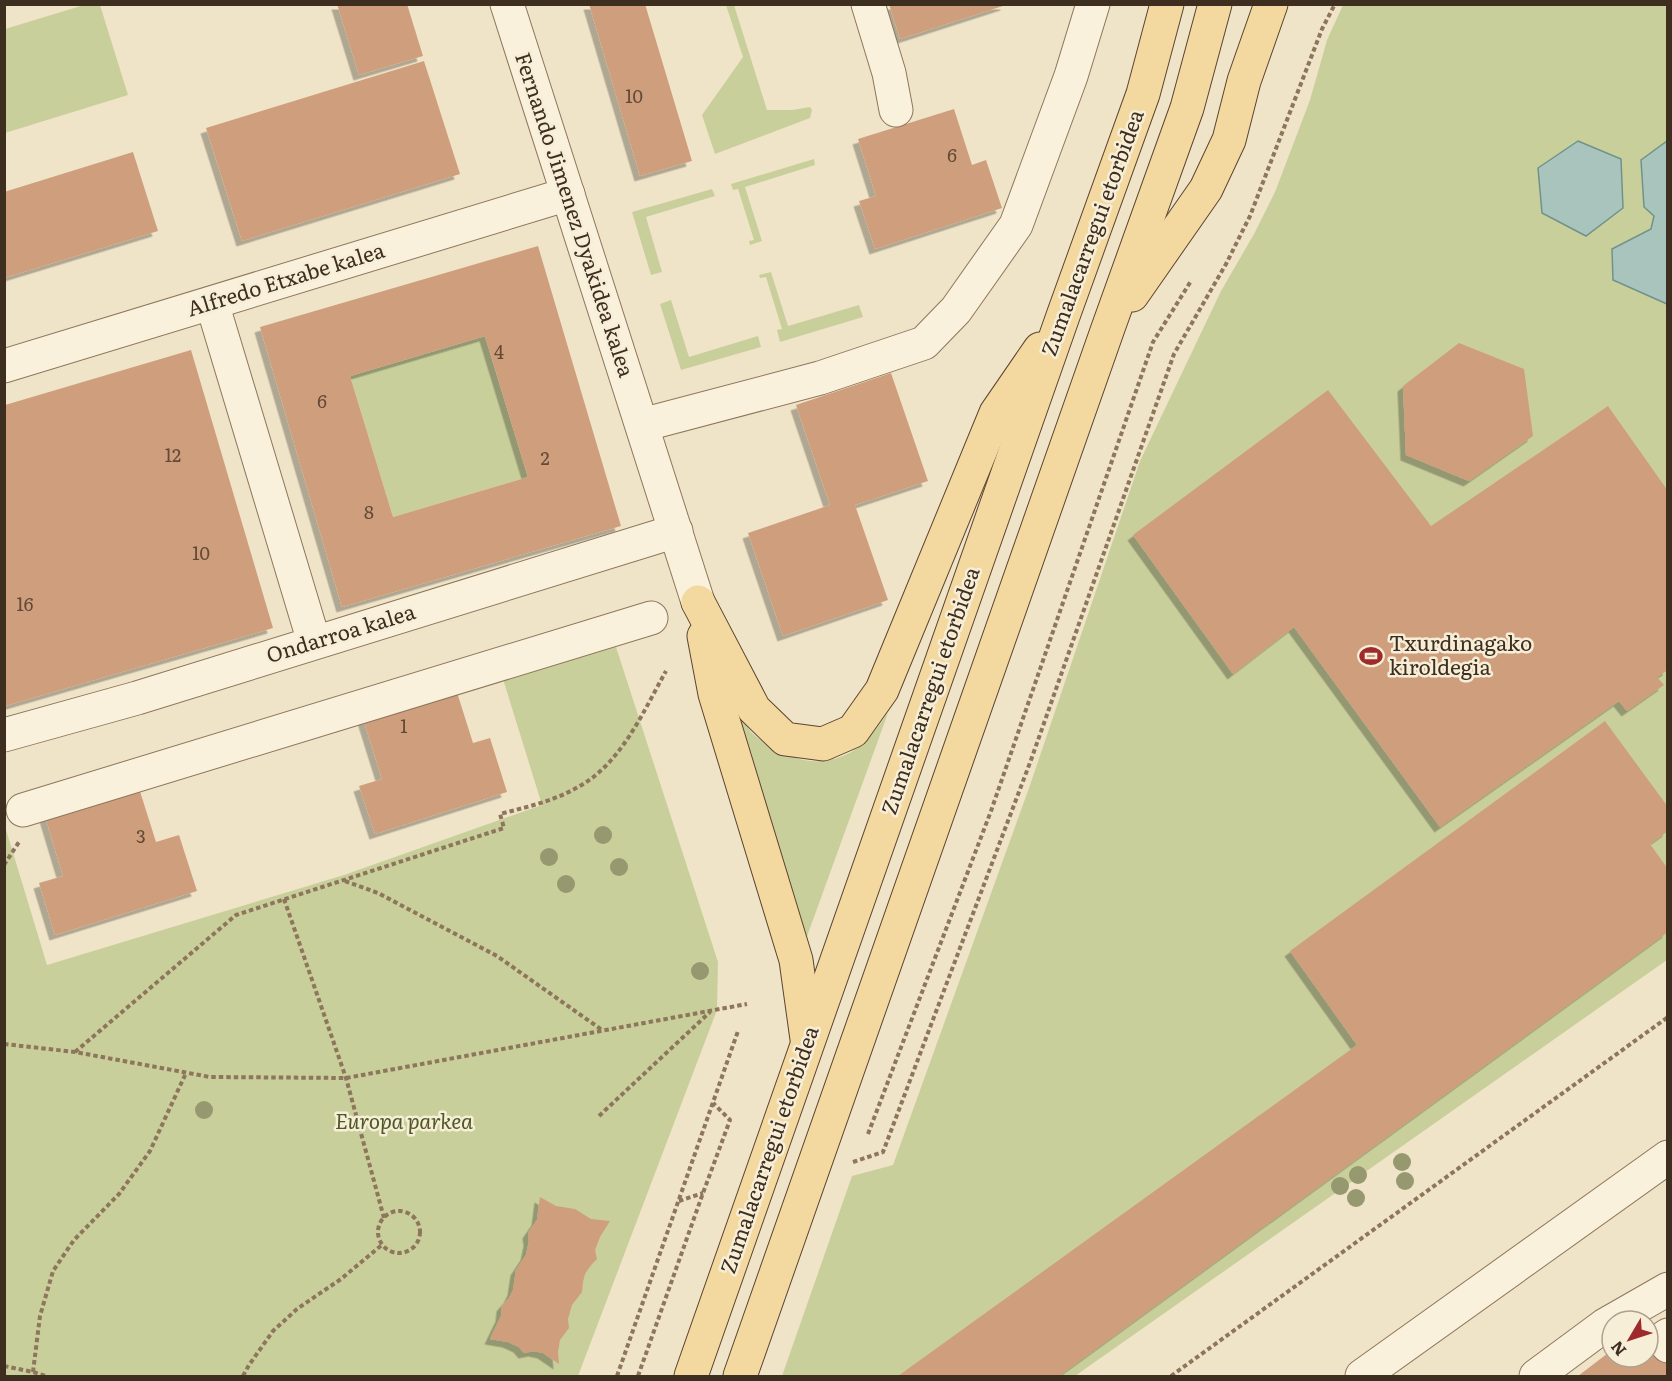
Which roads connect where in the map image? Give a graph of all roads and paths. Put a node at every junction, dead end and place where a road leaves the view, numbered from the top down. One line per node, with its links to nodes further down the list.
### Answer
1 (507, 4): 9 (street, Fernando Jimenez Dyakidea kalea)
2 (868, 4): 8 (street)
3 (1093, 4): 15 (street)
4 (1167, 4): 12 (main road, Zumalacarregui etorbidea)
5 (1215, 4): 13 (main road)
6 (1271, 4): 13 (main road)
7 (1335, 4): 39 (path)
8 (896, 110)
9 (568, 194): 11 (street, Alfredo Etxabe kalea); 15 (street, Fernando Jimenez Dyakidea kalea)
10 (1191, 281): 37 (path)
11 (212, 303): 14 (street, Alfredo Etxabe kalea); 19 (street)
12 (1063, 316): 17 (main road); 31 (main road, Zumalacarregui etorbidea)
13 (1107, 332): 54 (main road)
14 (4, 366)
15 (642, 425): 16 (street, Fernando Jimenez Dyakidea kalea)
16 (676, 531): 17 (street, Fernando Jimenez Dyakidea kalea); 19 (street, Ondarroa kalea)
17 (698, 602): 31 (main road)
18 (651, 618): 22 (street)
19 (314, 642): 21 (street, Ondarroa kalea)
20 (666, 671): 23 (path)
21 (4, 735)
22 (23, 810)
23 (344, 880): 24 (path); 28 (path)
24 (284, 899): 32 (path); 34 (path)
25 (747, 1004): 26 (path)
26 (711, 1011): 28 (path); 36 (path)
27 (1668, 1017): 55 (path)
28 (602, 1031): 34 (path)
29 (738, 1031): 35 (path)
30 (4, 1044): 32 (path)
31 (808, 1044): 53 (main road, Zumalacarregui etorbidea)
32 (75, 1052): 33 (path)
33 (186, 1073): 34 (path); 48 (path)
34 (346, 1078): 42 (path)
35 (713, 1103): 40 (path); 41 (path)
36 (599, 1116)
37 (868, 1134)
38 (1668, 1157): 56 (street)
39 (853, 1162)
40 (703, 1193): 41 (path); 52 (path)
41 (678, 1202): 51 (path)
42 (384, 1218): 43 (path); 43 (path)
43 (383, 1244): 50 (path)
44 (1668, 1289): 57 (street)
45 (1668, 1335): 46 (street)
46 (1668, 1346)
47 (4, 1366): 48 (path)
48 (33, 1372): 49 (path)
49 (46, 1377)
50 (243, 1377)
51 (617, 1377)
52 (638, 1377)
53 (691, 1377)
54 (740, 1377)
55 (1171, 1377)
56 (1362, 1377)
57 (1536, 1377)

